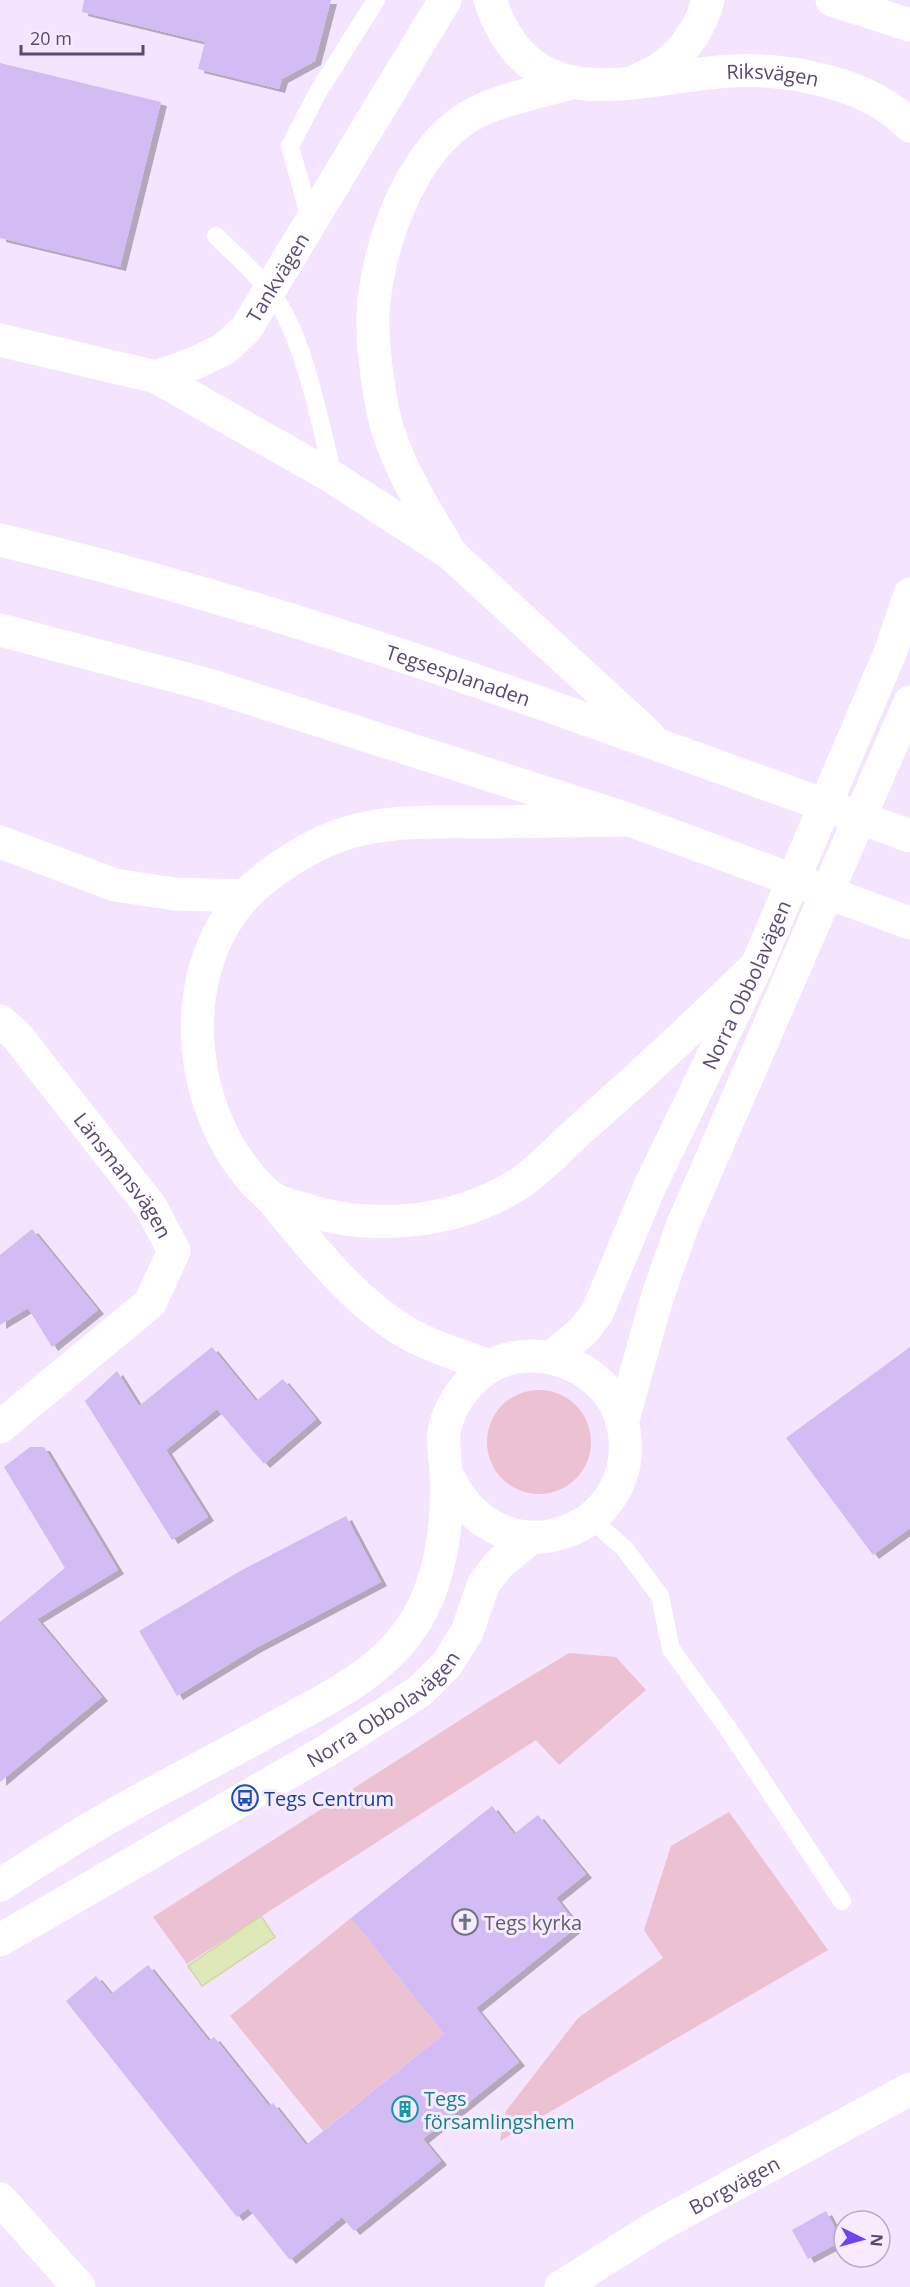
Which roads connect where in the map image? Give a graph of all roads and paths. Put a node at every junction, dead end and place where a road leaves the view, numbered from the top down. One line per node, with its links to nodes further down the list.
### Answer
1 (376, 0): 10 (lane)
2 (445, 0): 10 (street, Tankvägen)
3 (490, 0): 7 (street, Riksvägen)
4 (708, 0): 8 (street, Riksvägen)
5 (832, 0): 6 (street)
6 (910, 25)
7 (571, 83): 8 (street, Riksvägen); 17 (street)
8 (623, 84): 9 (street, Riksvägen)
9 (910, 126)
10 (310, 219): 12 (street, Tankvägen)
11 (216, 236): 12 (lane)
12 (270, 290): 14 (street, Tankvägen); 15 (lane)
13 (0, 340): 14 (street)
14 (156, 377): 15 (street)
15 (334, 478): 17 (street)
16 (0, 540): 21 (street, Tegsesplanaden)
17 (451, 554): 21 (street)
18 (910, 594): 28 (street, Norra Obbolavägen)
19 (0, 630): 22 (street)
20 (910, 702): 32 (street, Norra Obbolavägen)
21 (658, 745): 23 (street, Tegsesplanaden)
22 (630, 820): 25 (street); 26 (street)
23 (910, 836)
24 (0, 842): 25 (street)
25 (245, 896): 29 (street)
26 (910, 923)
27 (0, 1021): 33 (street, Länsmansvägen)
28 (707, 1033): 29 (street); 30 (street, Norra Obbolavägen)
29 (271, 1198): 31 (street)
30 (552, 1358): 31 (street, Norra Obbolavägen); 32 (street, Norra Obbolavägen)
31 (491, 1366): 34 (street, Norra Obbolavägen)
32 (622, 1423): 35 (street, Norra Obbolavägen)
33 (0, 1427)
34 (446, 1472): 36 (street, Norra Obbolavägen); 37 (street, Norra Obbolavägen)
35 (591, 1519): 36 (street, Norra Obbolavägen); 38 (lane)
36 (531, 1538): 39 (street, Norra Obbolavägen)
37 (0, 1885)
38 (842, 1901)
39 (0, 1940)
40 (910, 2089): 43 (street, Borgvägen)
41 (0, 2199): 42 (street)
42 (80, 2287)
43 (561, 2287)

